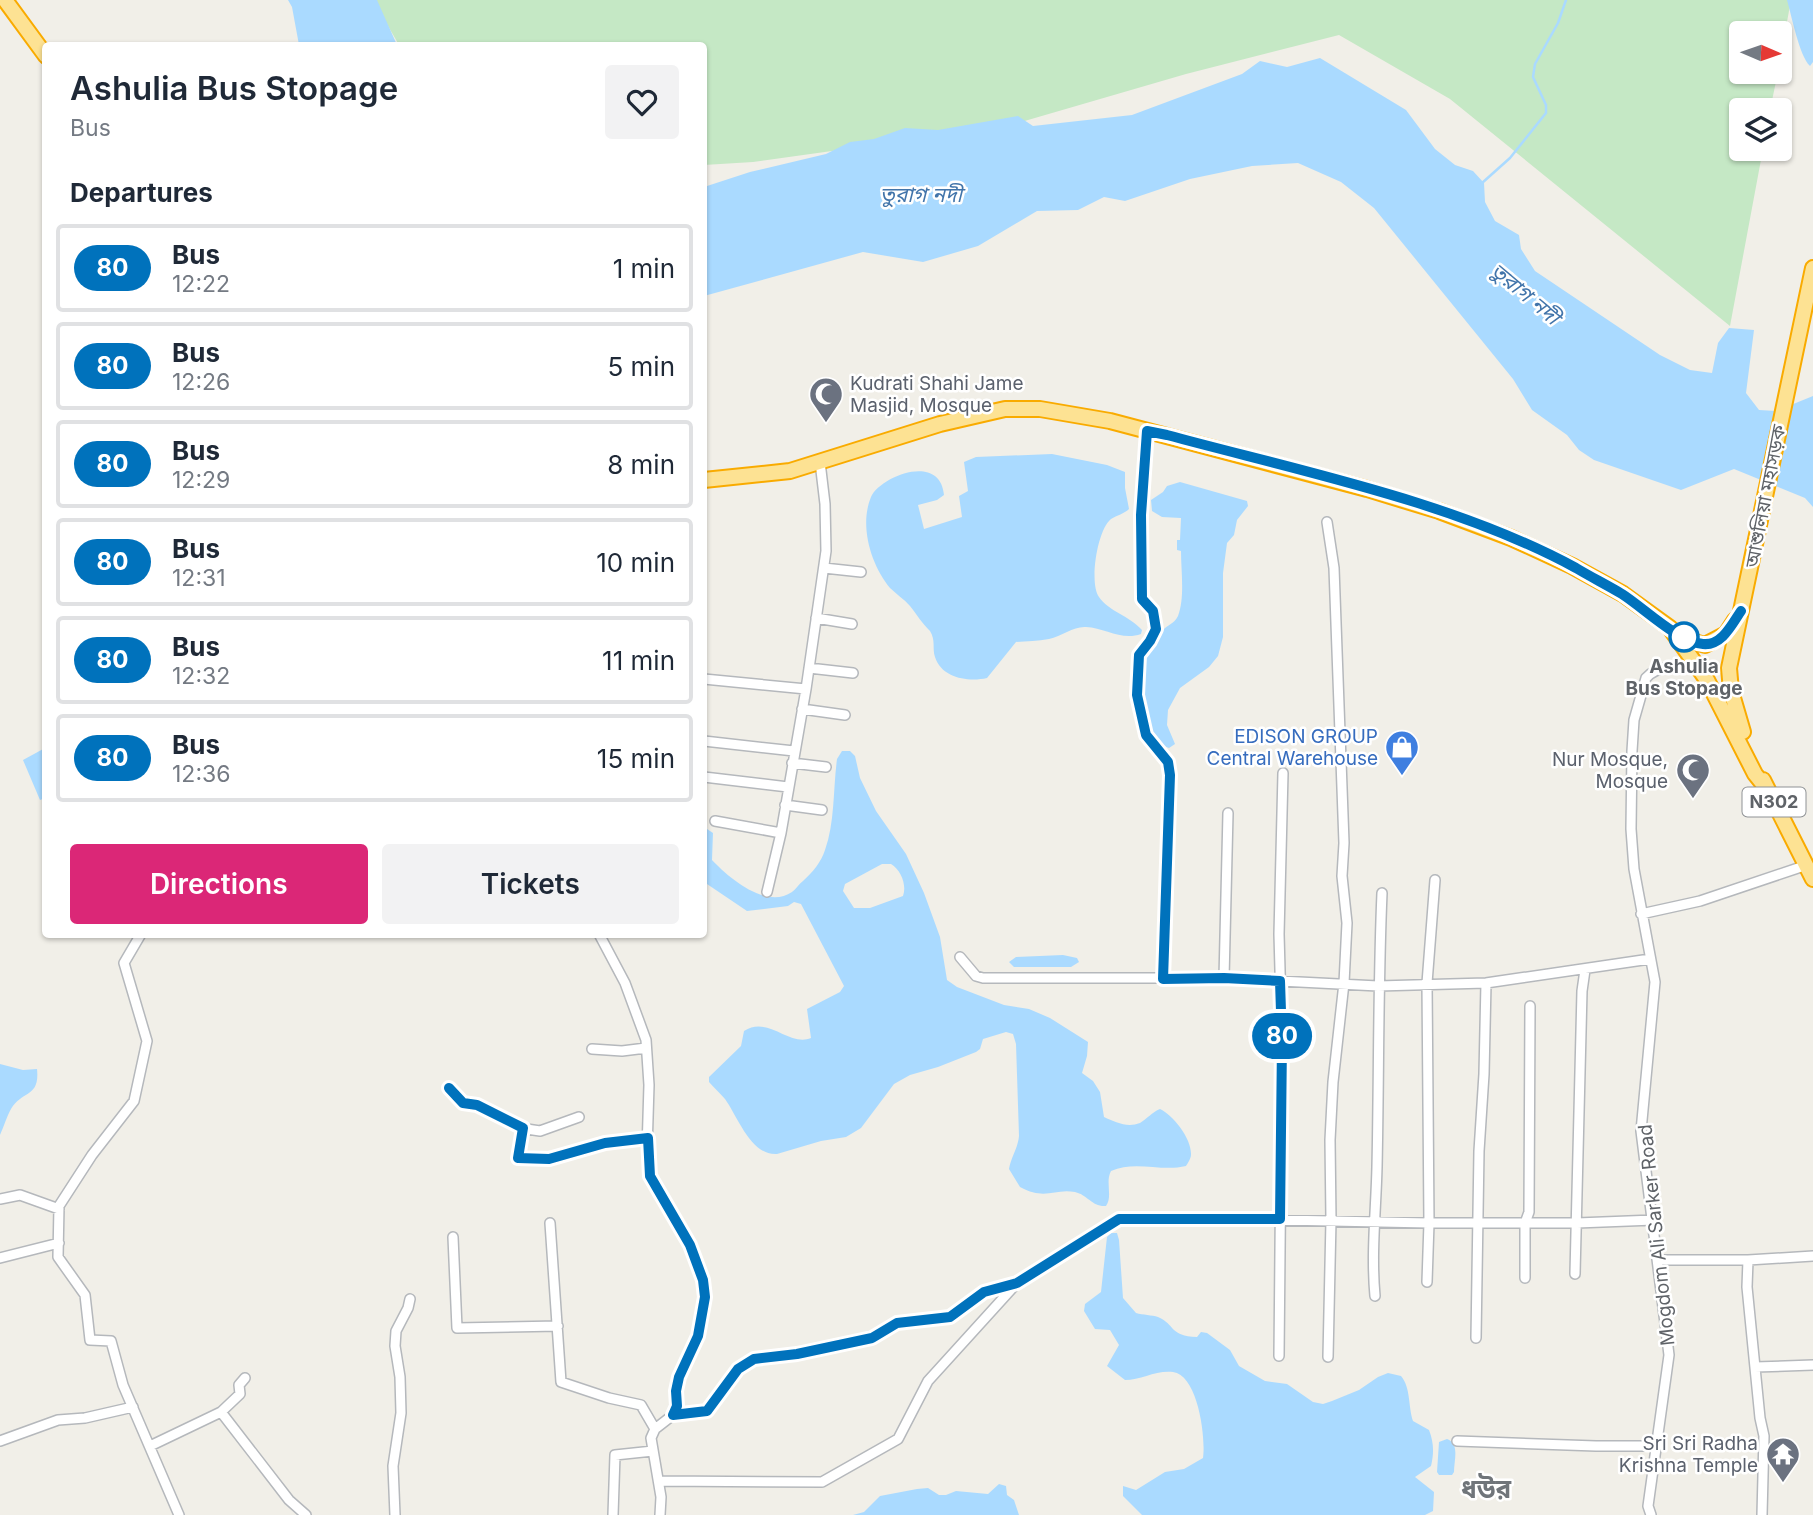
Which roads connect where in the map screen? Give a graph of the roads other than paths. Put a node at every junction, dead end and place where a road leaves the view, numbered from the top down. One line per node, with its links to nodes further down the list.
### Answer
1 (5, 0): 2 (highway)
2 (42, 51)
3 (1813, 268): 10 (highway, আশুলিয়া মহাসড়ক / N302)
4 (1147, 431): 5 (highway); 13 (highway); 45 (street)
5 (820, 462): 6 (highway); 8 (street)
6 (707, 481)
7 (1327, 522): 47 (street)
8 (824, 568): 9 (street); 11 (street)
9 (861, 572)
10 (1741, 611): 13 (highway); 28 (highway, আশুলিয়া মহাসড়ক / N302)
11 (816, 618): 12 (street); 15 (street)
12 (852, 624)
13 (1670, 628): 14 (highway)
14 (1699, 667): 28 (highway); 38 (street, Mogdom Ali Sarker Road)
15 (809, 668): 16 (street); 18 (street)
16 (853, 673)
17 (707, 679): 18 (street)
18 (806, 689): 19 (street)
19 (802, 709): 20 (street); 22 (street)
20 (845, 715)
21 (707, 741): 22 (street)
22 (794, 751): 23 (street)
23 (792, 763): 24 (street); 27 (street)
24 (826, 767)
25 (1283, 773): 46 (street)
26 (707, 777): 27 (street)
27 (788, 787): 29 (street)
28 (1767, 789): 34 (highway, N302)
29 (785, 805): 30 (street); 33 (street)
30 (822, 810)
31 (1228, 813): 44 (street)
32 (715, 821): 33 (street)
33 (781, 833): 36 (street)
34 (1810, 872): 38 (street)
35 (1435, 880): 48 (street)
36 (767, 892)
37 (1382, 893): 50 (street)
38 (1641, 915): 42 (street, Mogdom Ali Sarker Road)
39 (139, 938): 59 (street)
40 (601, 938): 52 (street)
41 (960, 957): 45 (street)
42 (1650, 960): 43 (street); 62 (street, Mogdom Ali Sarker Road)
43 (1585, 970): 49 (street); 68 (street)
44 (1224, 978): 45 (street); 46 (street)
45 (1163, 979)
46 (1280, 981): 47 (street); 60 (street)
47 (1344, 983): 50 (street); 61 (street)
48 (1427, 983): 49 (street); 50 (street); 66 (street)
49 (1486, 983): 64 (street)
50 (1378, 986): 63 (street)
51 (1531, 1006): 67 (street)
52 (646, 1048): 53 (street); 57 (street)
53 (592, 1049)
54 (449, 1088): 56 (street)
55 (579, 1116): 56 (street)
56 (523, 1128): 57 (street)
57 (648, 1138): 90 (street)
58 (0, 1199): 59 (street)
59 (59, 1209): 70 (street)
60 (1280, 1219): 61 (street); 78 (street); 83 (street)
61 (1331, 1220): 63 (street); 84 (street)
62 (1654, 1220): 68 (street); 73 (street, Mogdom Ali Sarker Road)
63 (1374, 1222): 66 (street); 79 (street)
64 (1479, 1222): 66 (street); 67 (street); 82 (street)
65 (550, 1223): 81 (street)
66 (1429, 1223): 77 (street)
67 (1525, 1223): 68 (street); 76 (street)
68 (1577, 1223): 75 (street)
69 (453, 1237): 81 (street)
70 (59, 1243): 72 (street); 88 (street)
71 (1813, 1256): 74 (street)
72 (0, 1258)
73 (1658, 1260): 74 (street); 95 (street, Mogdom Ali Sarker Road)
74 (1748, 1260): 86 (street)
75 (1575, 1274)
76 (1525, 1278)
77 (1427, 1282)
78 (1017, 1283): 90 (street); 97 (street)
79 (1375, 1296)
80 (410, 1299): 100 (street)
81 (558, 1326): 91 (street)
82 (1476, 1339)
83 (1279, 1356)
84 (1328, 1357)
85 (1813, 1365): 86 (street)
86 (1755, 1367): 104 (street)
87 (245, 1378): 89 (street)
88 (133, 1407): 92 (street); 94 (street)
89 (221, 1412): 94 (street); 99 (street)
90 (673, 1415): 91 (street)
91 (655, 1429): 96 (street)
92 (0, 1441)
93 (1457, 1441): 95 (street)
94 (150, 1446): 98 (street)
95 (1658, 1446): 103 (street, Mogdom Ali Sarker Road)
96 (653, 1451): 97 (street); 101 (street)
97 (659, 1481): 102 (street)
98 (179, 1515)
99 (306, 1515)
100 (395, 1515)
101 (613, 1515)
102 (660, 1515)
103 (1651, 1515)
104 (1762, 1515)

